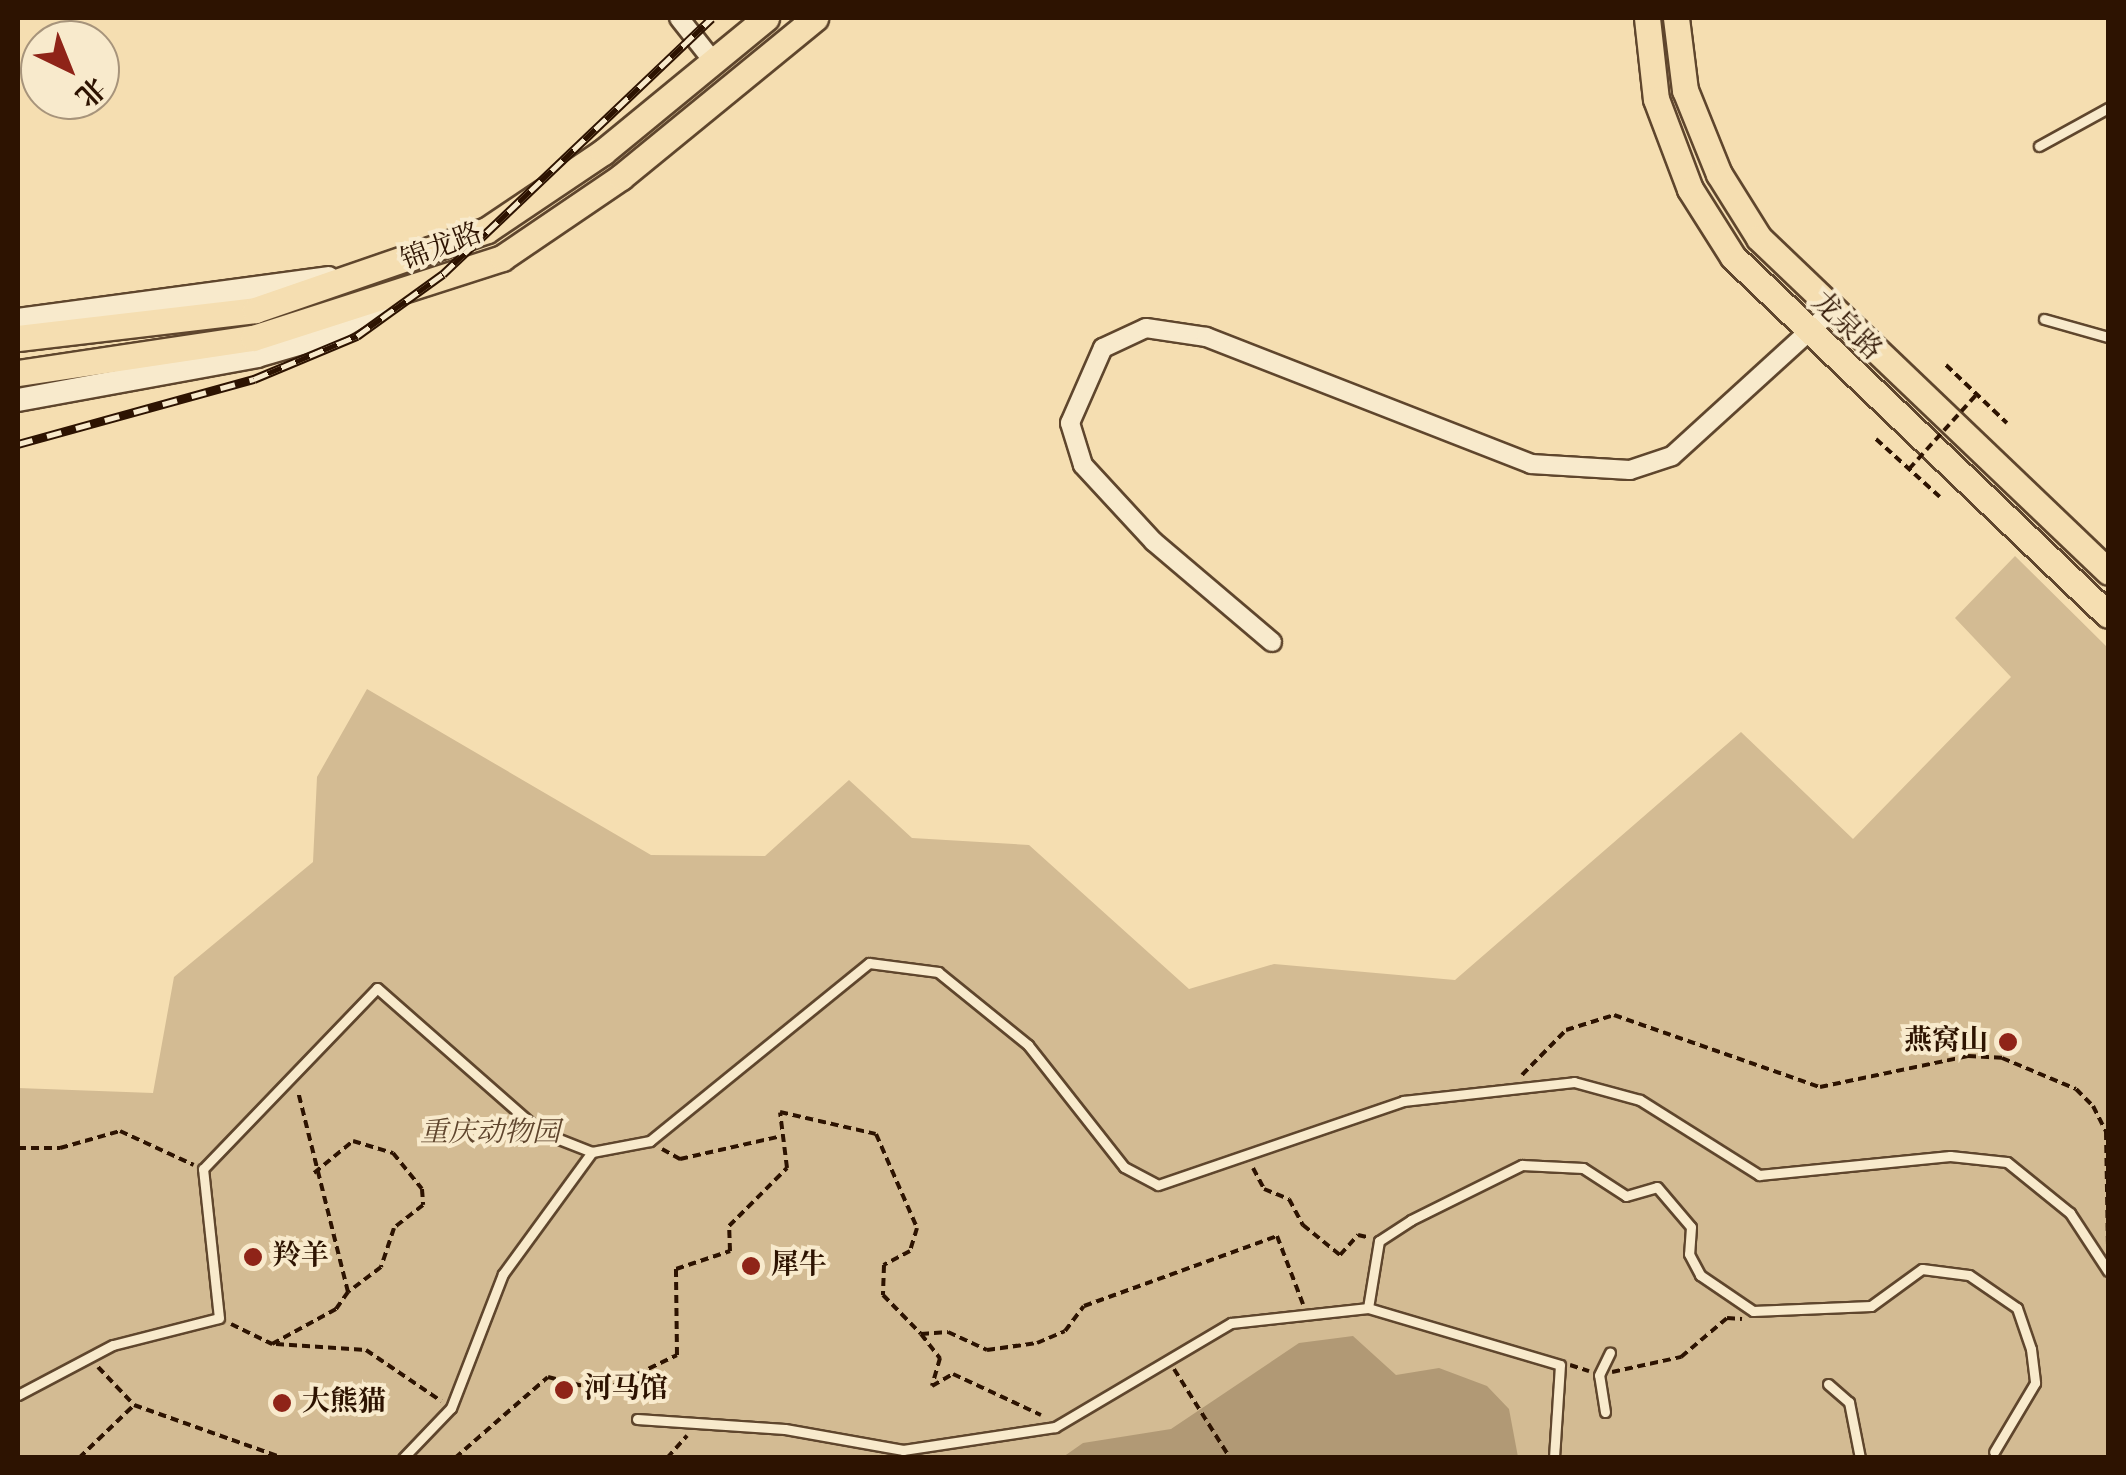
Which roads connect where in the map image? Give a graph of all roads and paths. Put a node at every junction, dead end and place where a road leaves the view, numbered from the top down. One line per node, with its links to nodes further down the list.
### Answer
1 (680, 18): 6 (street)
2 (766, 18): 6 (main road, 锦龙路)
3 (814, 18): 10 (main road, 锦龙路)
4 (1647, 18): 14 (main road, 龙泉路)
5 (1676, 18): 11 (main road, 龙泉路)
6 (713, 61): 9 (main road, 锦龙路)
7 (2108, 108): 8 (lane)
8 (2040, 146)
9 (372, 274): 12 (street); 16 (main road, 锦龙路)
10 (380, 304): 18 (main road, 锦龙路); 20 (street)
11 (1830, 313): 14 (street); 25 (main road, 龙泉路)
12 (18, 320)
13 (2044, 320): 15 (lane)
14 (1808, 334): 26 (main road, 龙泉路); 27 (street)
15 (2108, 337)
16 (18, 338)
17 (1946, 365): 19 (path)
18 (18, 373)
19 (1977, 394): 21 (path); 23 (path, bridge)
20 (18, 400)
21 (2007, 423)
22 (1876, 440): 23 (path)
23 (1909, 469): 24 (path)
24 (1940, 497)
25 (2108, 572)
26 (2108, 615)
27 (1272, 642)
28 (295, 1077): 33 (lane); 35 (lane); 36 (path)
29 (1509, 1089): 34 (lane); 38 (lane); 38 (path)
30 (783, 1136): 31 (path); 44 (path); 63 (path)
31 (650, 1141): 33 (lane); 34 (lane)
32 (18, 1148): 35 (path)
33 (592, 1152): 54 (lane)
34 (1247, 1154): 37 (path)
35 (203, 1169): 42 (lane)
36 (314, 1173): 39 (path); 39 (path)
37 (1380, 1241): 40 (lane); 59 (lane)
38 (2108, 1268)
39 (348, 1292): 45 (path)
40 (1368, 1308): 41 (lane); 49 (lane)
41 (1304, 1309): 44 (path); 47 (lane)
42 (219, 1318): 45 (path); 48 (lane)
43 (1758, 1320): 50 (path)
44 (921, 1334): 58 (path)
45 (272, 1344): 54 (path)
46 (1610, 1352): 50 (lane)
47 (1168, 1356): 58 (lane); 65 (path)
48 (92, 1362): 52 (lane); 53 (path)
49 (1560, 1365): 50 (path); 66 (lane)
50 (1599, 1376): 55 (lane)
51 (1828, 1384): 67 (lane)
52 (18, 1394)
53 (134, 1405): 60 (path); 61 (path)
54 (451, 1408): 62 (lane)
55 (1606, 1412)
56 (637, 1419): 57 (lane)
57 (693, 1423): 58 (lane); 64 (path)
58 (1054, 1427)
59 (1994, 1452)
60 (79, 1458)
61 (283, 1458)
62 (403, 1458)
63 (455, 1458)
64 (667, 1458)
65 (1230, 1458)
66 (1554, 1458)
67 (1860, 1458)

